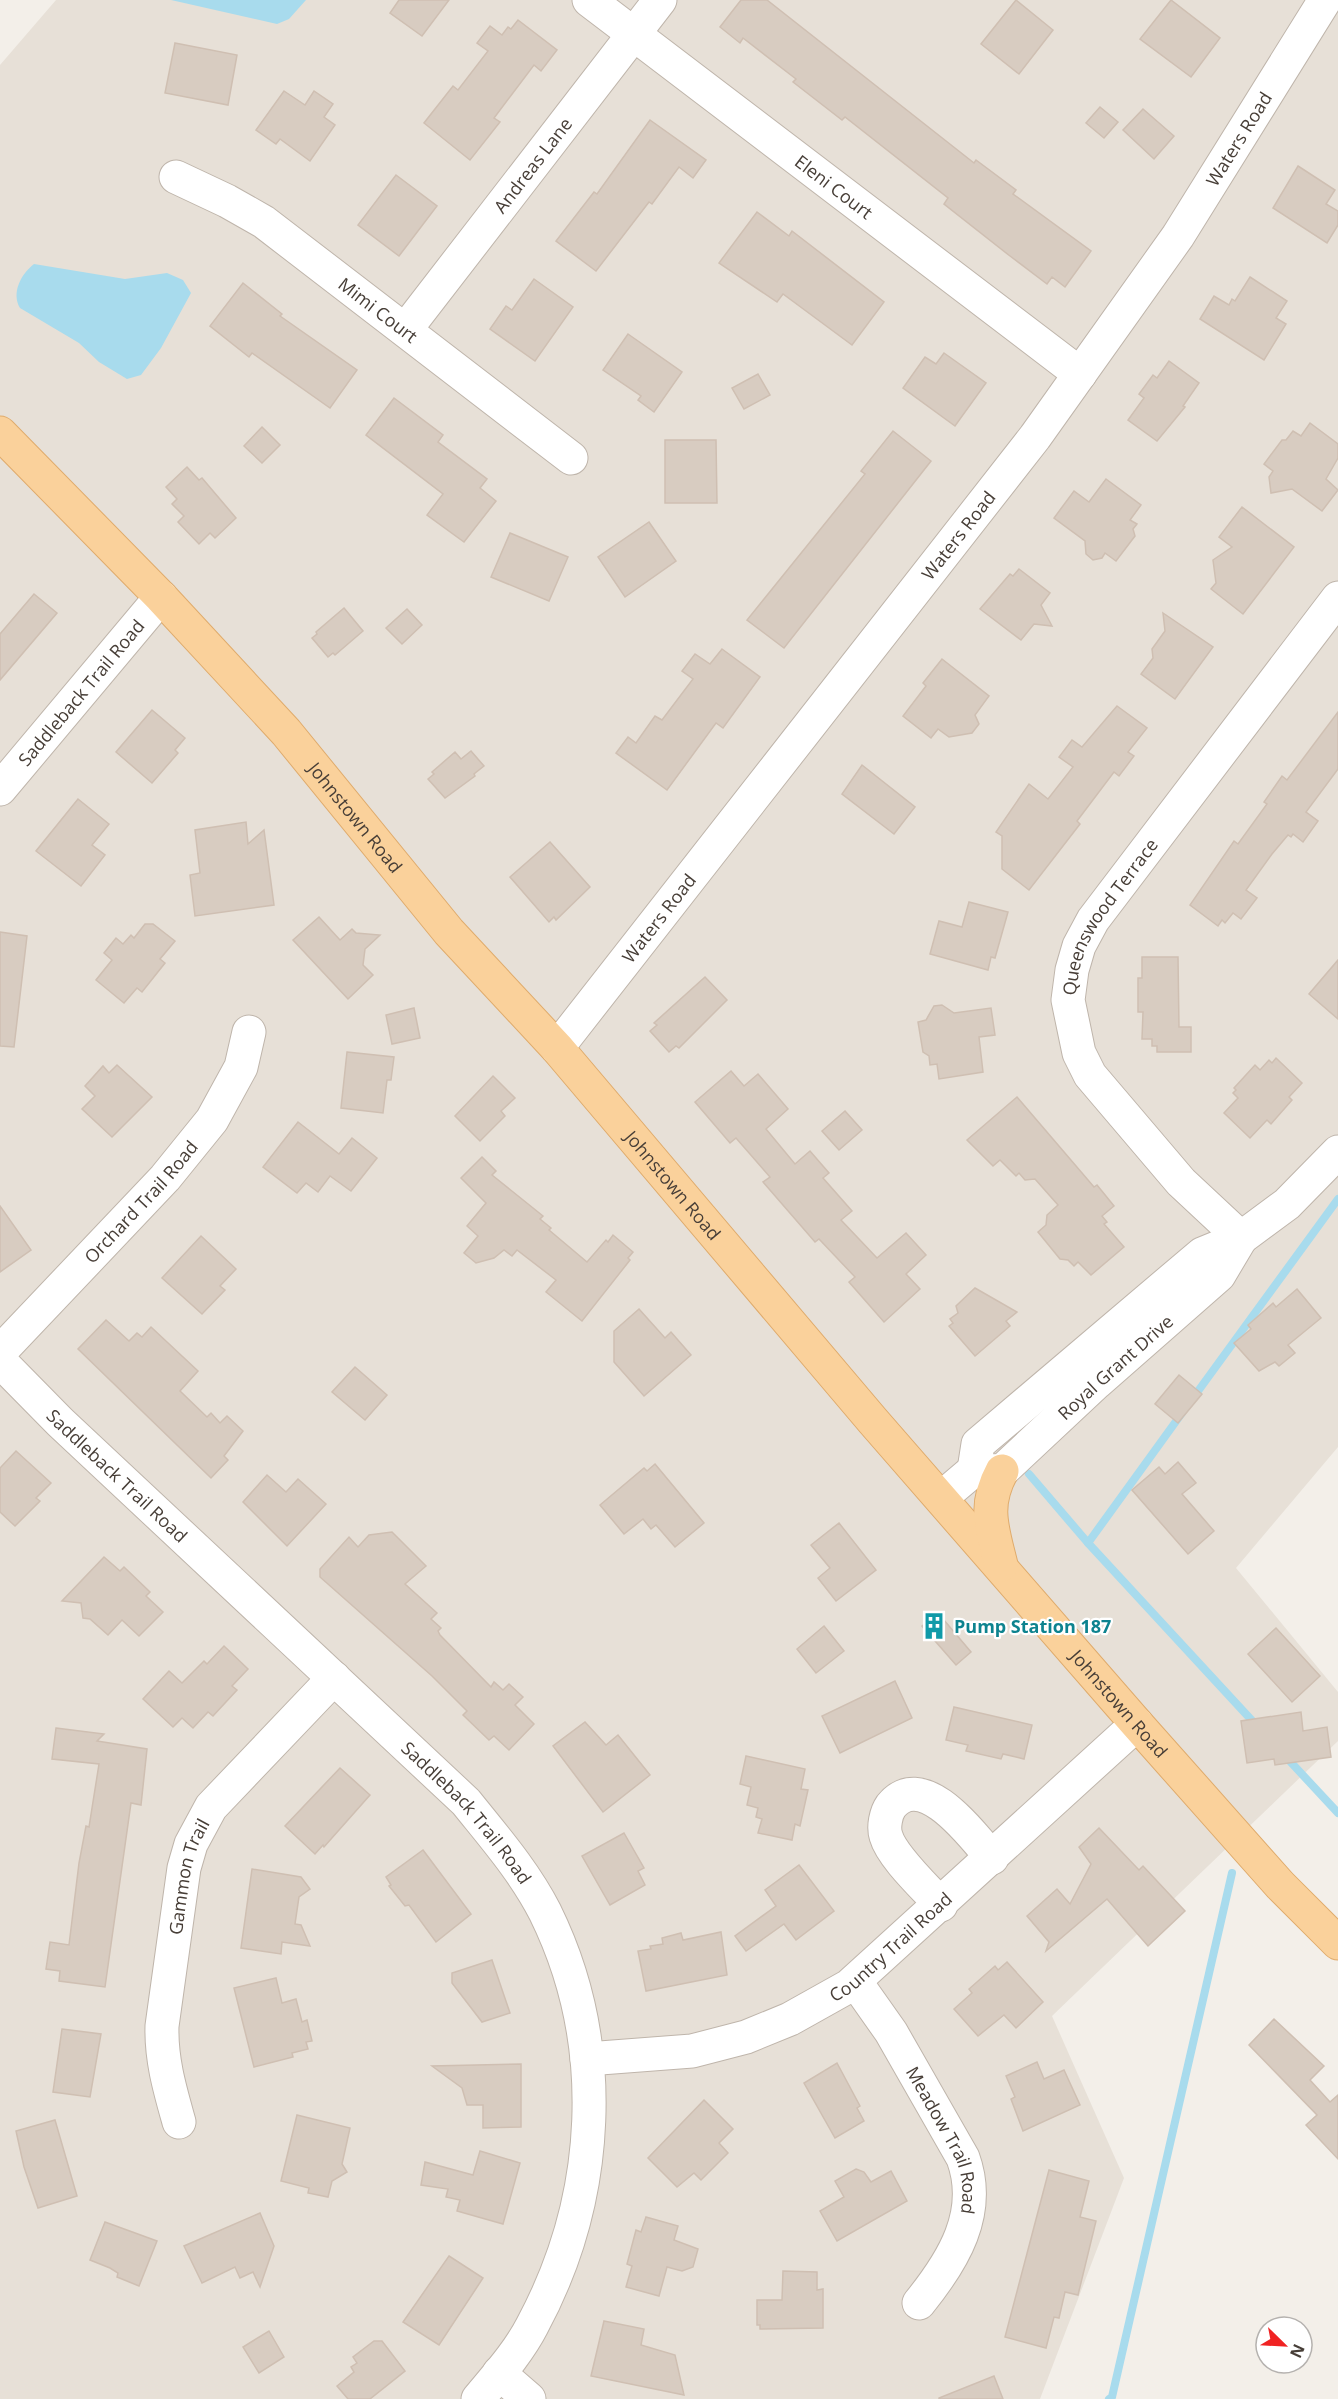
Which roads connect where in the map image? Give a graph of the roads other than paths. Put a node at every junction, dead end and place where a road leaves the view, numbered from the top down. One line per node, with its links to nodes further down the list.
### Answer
1 (589, 0): 4 (street, Eleni Court)
2 (660, 0): 4 (street, Andreas Lane)
3 (1325, 0): 7 (street, Waters Road)
4 (633, 34): 6 (street, Andreas Lane); 7 (street, Eleni Court)
5 (176, 177): 6 (street, Mimi Court)
6 (406, 329): 9 (street, Mimi Court)
7 (1080, 374): 14 (street, Waters Road)
8 (0, 434): 10 (main road, Johnstown Road)
9 (571, 458)
10 (161, 597): 12 (street, Saddleback Trail Road); 14 (main road, Johnstown Road)
11 (1338, 598): 16 (street, Queenswood Terrace)
12 (0, 789)
13 (249, 1032): 17 (street, Orchard Trail Road)
14 (557, 1048): 20 (main road, Johnstown Road)
15 (1338, 1152): 16 (street, Royal Grant Drive)
16 (1241, 1238): 19 (street, Royal Grant Drive)
17 (0, 1352)
18 (0, 1361): 22 (street, Saddleback Trail Road)
19 (988, 1471): 20 (street, Royal Grant Drive); 21 (main road)
20 (941, 1498): 21 (main road, Johnstown Road)
21 (1003, 1569): 23 (main road, Johnstown Road)
22 (334, 1678): 28 (street, Saddleback Trail Road); 29 (street, Gammon Trail)
23 (1137, 1724): 24 (street, Country Trail Road); 26 (main road, Johnstown Road)
24 (992, 1858): 25 (street, Country Trail Road); 25 (street)
25 (941, 1905): 27 (street, Country Trail Road)
26 (1338, 1943)
27 (855, 1981): 28 (street, Country Trail Road); 30 (street, Meadow Trail Road)
28 (587, 2060): 31 (street, Saddleback Trail Road)
29 (179, 2122)
30 (919, 2303)
31 (499, 2373): 32 (street, Saddleback Trail Road); 33 (street)
32 (478, 2399)
33 (528, 2399)

